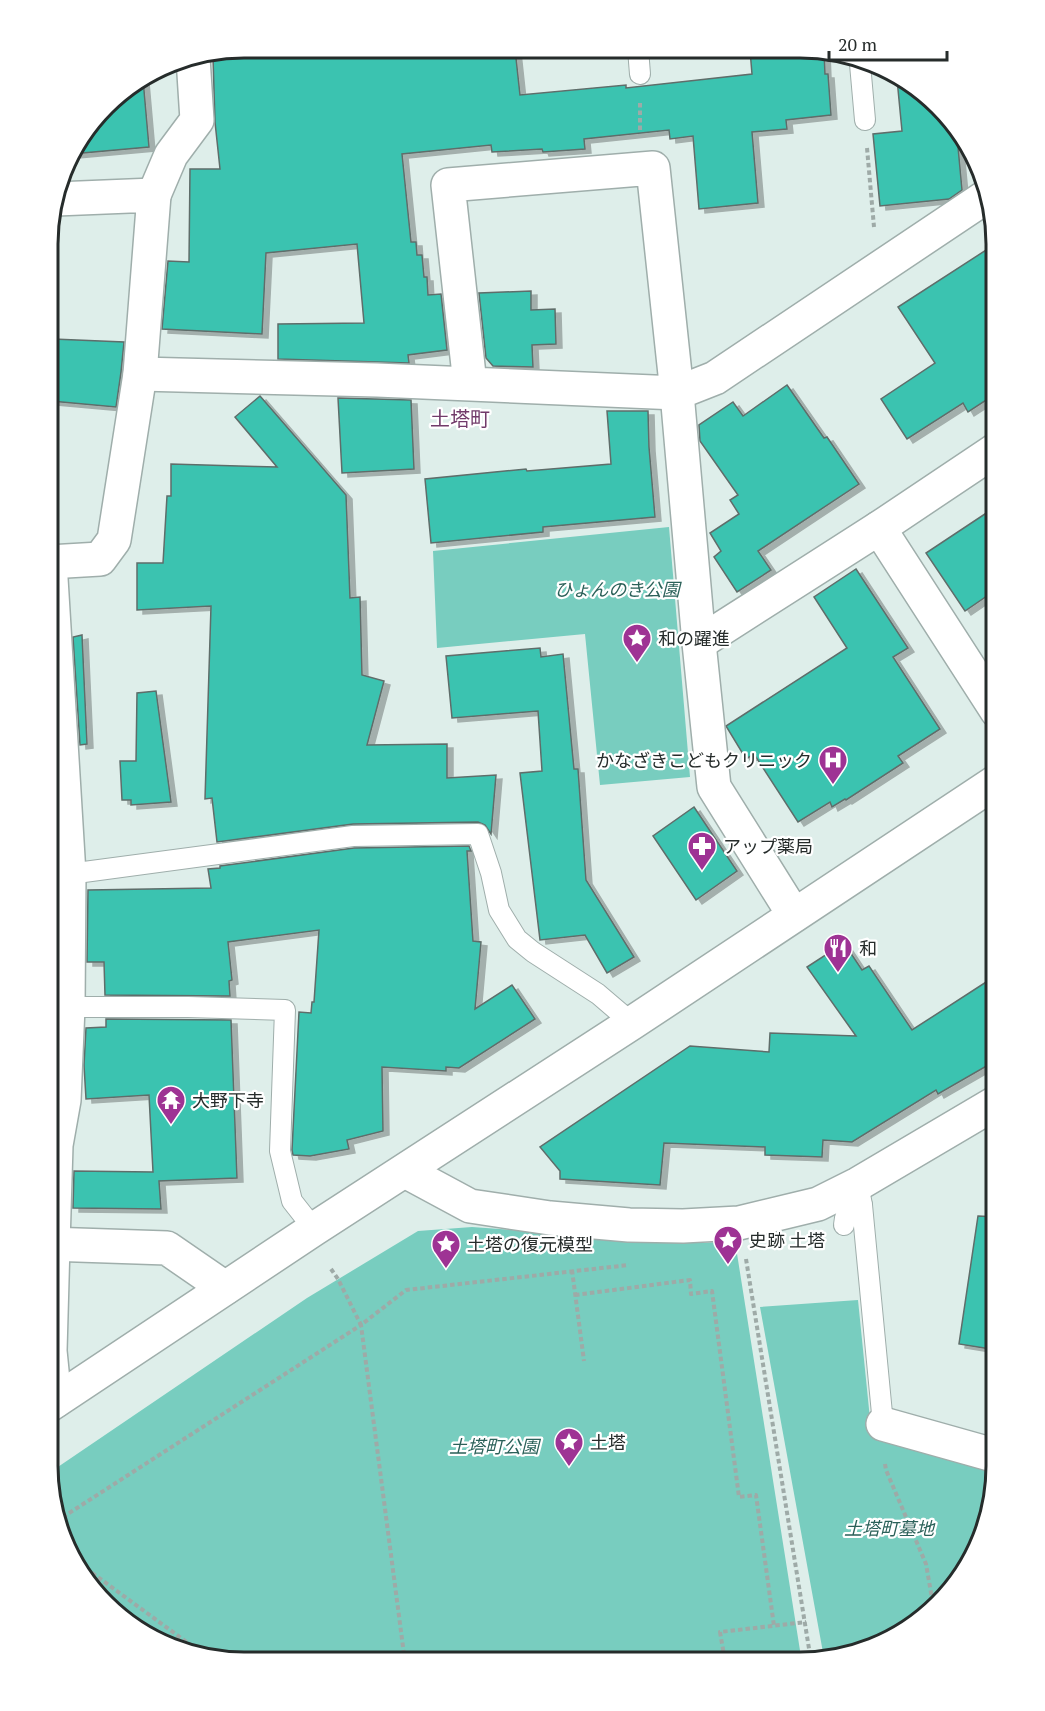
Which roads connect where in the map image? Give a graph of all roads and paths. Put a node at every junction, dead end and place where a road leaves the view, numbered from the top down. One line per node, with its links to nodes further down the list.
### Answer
1 (639, 59): 4 (lane)
2 (193, 66): 7 (street)
3 (861, 69): 5 (lane)
4 (640, 74): 6 (path)
5 (865, 120): 10 (path)
6 (641, 169): 12 (street); 13 (street)
7 (154, 195): 8 (street); 11 (street)
8 (64, 199)
9 (981, 200): 10 (street)
10 (878, 269): 13 (street)
11 (140, 374): 12 (street); 16 (street)
12 (470, 384): 13 (street)
13 (677, 393): 17 (street)
14 (986, 456): 15 (street)
15 (879, 528): 17 (street); 18 (street)
16 (59, 561)
17 (699, 643): 22 (street)
18 (986, 694)
19 (59, 718): 21 (street)
20 (986, 788): 22 (street)
21 (69, 874): 23 (street); 25 (lane)
22 (794, 915): 25 (street)
23 (59, 917): 24 (street)
24 (68, 1007): 27 (street); 32 (lane)
25 (632, 1023): 28 (street)
26 (986, 1109): 29 (street)
27 (59, 1128)
28 (405, 1171): 30 (street); 32 (street)
29 (860, 1194): 30 (street); 31 (lane); 42 (lane)
30 (739, 1223): 47 (path)
31 (844, 1225)
32 (314, 1229): 37 (street)
33 (59, 1244): 37 (street)
34 (640, 1264): 36 (path)
35 (331, 1269): 39 (path)
36 (572, 1270): 38 (path); 39 (path)
37 (225, 1288): 41 (street)
38 (575, 1295): 40 (path); 48 (path)
39 (361, 1325): 44 (path); 50 (path)
40 (584, 1361)
41 (59, 1399)
42 (883, 1424): 43 (street); 46 (path)
43 (986, 1453)
44 (65, 1516)
45 (92, 1573): 49 (path)
46 (932, 1597)
47 (806, 1622): 48 (path); 52 (path)
48 (774, 1626): 51 (path)
49 (188, 1643)
50 (404, 1652)
51 (723, 1652)
52 (810, 1652)

